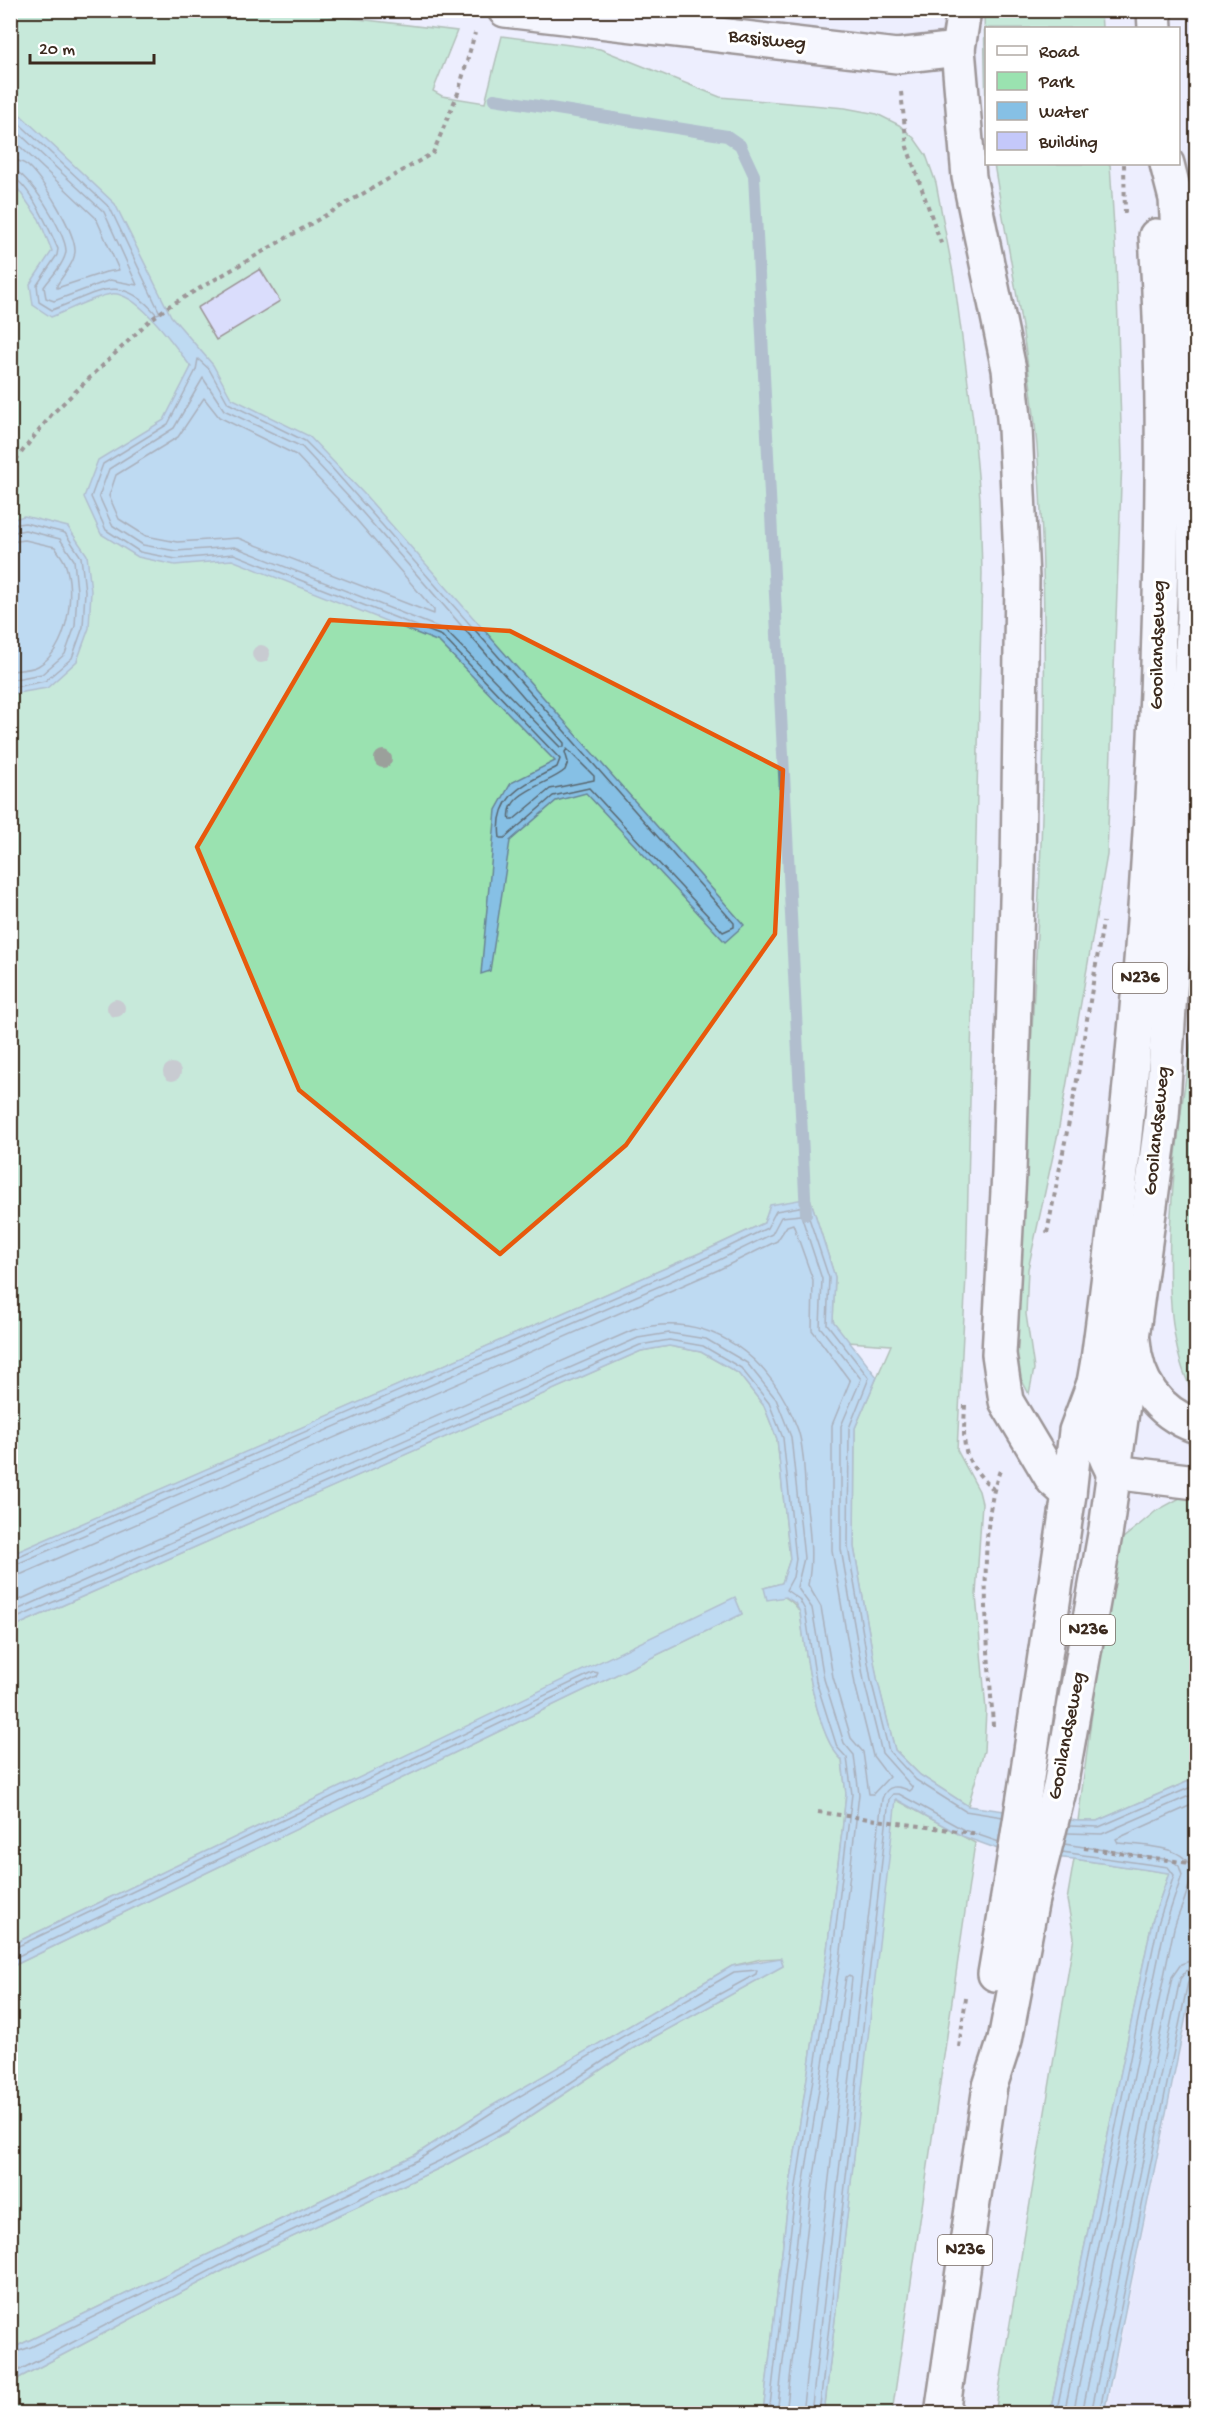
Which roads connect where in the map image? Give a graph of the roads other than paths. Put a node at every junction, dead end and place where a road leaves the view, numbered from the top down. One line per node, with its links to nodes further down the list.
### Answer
1 (506, 10): 5 (main road, Basisweg)
2 (964, 10): 5 (main road)
3 (1154, 10): 4 (main road)
4 (1155, 27)
5 (958, 49): 13 (main road)
6 (1159, 165): 9 (main road, Gooilandseweg / N236)
7 (1167, 165): 8 (main road, Gooilandseweg / N236)
8 (1132, 1333): 10 (main road); 11 (main road, Gooilandseweg / N236)
9 (1094, 1383): 11 (main road); 13 (main road, Gooilandseweg / N236)
10 (1197, 1426)
11 (1113, 1472): 12 (main road); 14 (main road, Gooilandseweg / N236, bridge)
12 (1197, 1482)
13 (1069, 1494): 14 (main road, Gooilandseweg / N236, bridge)
14 (1020, 1895): 15 (main road, Gooilandseweg / N236)
15 (942, 2414)

